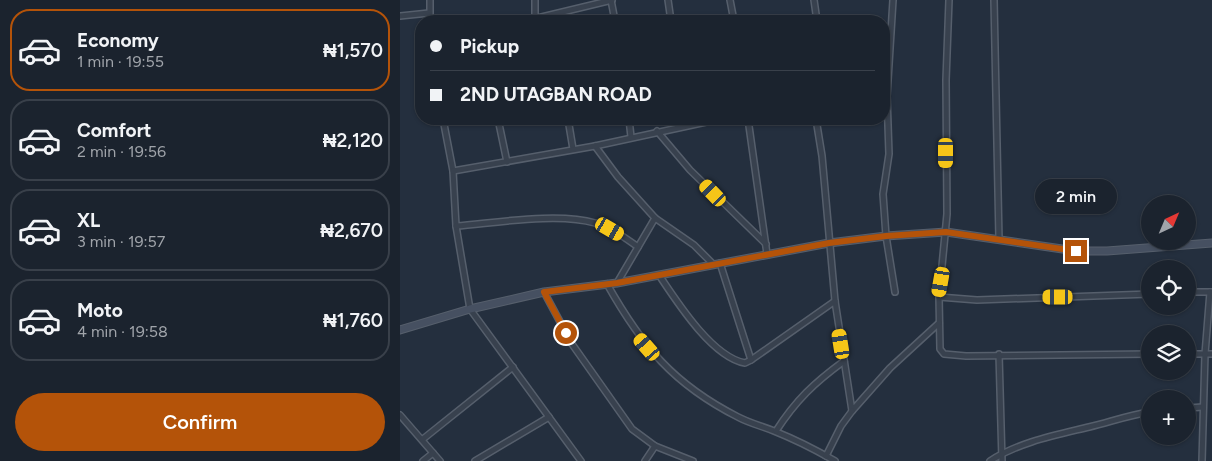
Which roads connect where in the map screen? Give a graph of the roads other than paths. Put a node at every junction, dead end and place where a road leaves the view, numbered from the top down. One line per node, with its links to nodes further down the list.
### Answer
1 (430, 0): 10 (street)
2 (535, 0): 11 (street)
3 (612, 0): 12 (street); 13 (street)
4 (668, 0): 14 (street)
5 (730, 0): 15 (street)
6 (814, 0): 16 (street)
7 (893, 0): 18 (street)
8 (948, 0): 35 (street)
9 (994, 0): 37 (street)
10 (428, 13): 17 (street)
11 (534, 15)
12 (560, 15)
13 (613, 15)
14 (670, 15)
15 (733, 15)
16 (817, 15)
17 (400, 16)
18 (890, 36)
19 (444, 125): 32 (street)
20 (499, 125): 31 (street)
21 (569, 125): 30 (street)
22 (630, 125): 28 (street)
23 (685, 125): 27 (street)
24 (749, 125): 40 (street)
25 (817, 125): 38 (street)
26 (887, 125): 36 (street)
27 (657, 131): 28 (street); 40 (street)
28 (632, 137): 29 (street)
29 (595, 146): 30 (street); 33 (street)
30 (573, 149): 31 (street)
31 (507, 162): 32 (street)
32 (453, 170): 34 (street)
33 (655, 218): 41 (street); 43 (street)
34 (456, 226): 41 (street); 54 (street)
35 (946, 232): 36 (street); 37 (street); 52 (street)
36 (886, 236): 38 (street); 48 (street)
37 (999, 239): 39 (street)
38 (829, 243): 42 (street); 53 (street)
39 (1212, 243)
40 (766, 244): 42 (street)
41 (638, 247): 45 (street)
42 (767, 254): 43 (street)
43 (716, 263): 44 (street); 62 (street)
44 (660, 275): 45 (street); 62 (street)
45 (617, 283): 46 (street)
46 (606, 284): 47 (street); 71 (street)
47 (544, 292): 54 (street); 73 (street)
48 (895, 292)
49 (1196, 292): 50 (street)
50 (1211, 292): 60 (street)
51 (1141, 294): 52 (street)
52 (938, 297): 55 (street)
53 (834, 301): 62 (street); 63 (street)
54 (470, 309): 56 (street); 64 (street)
55 (939, 323): 57 (street); 67 (street)
56 (400, 330)
57 (1000, 354): 58 (street); 75 (street)
58 (1141, 354)
59 (1196, 354): 60 (street)
60 (1205, 354): 61 (street); 66 (street)
61 (1212, 354)
62 (751, 360)
63 (844, 362): 67 (street); 71 (street)
64 (513, 367): 70 (street); 72 (street)
65 (1196, 407): 66 (street)
66 (1203, 407): 86 (street)
67 (852, 412): 76 (street)
68 (1141, 413): 75 (street)
69 (400, 415): 72 (street)
70 (549, 417): 79 (street); 80 (street)
71 (776, 431): 76 (street)
72 (423, 439): 74 (street)
73 (655, 446): 81 (street); 82 (street)
74 (433, 453): 77 (street); 78 (street)
75 (1002, 454): 84 (street); 85 (street)
76 (826, 456): 83 (street)
77 (423, 461)
78 (440, 461)
79 (475, 461)
80 (580, 461)
81 (646, 461)
82 (692, 461)
83 (835, 461)
84 (990, 461)
85 (1002, 461)
86 (1202, 461)

